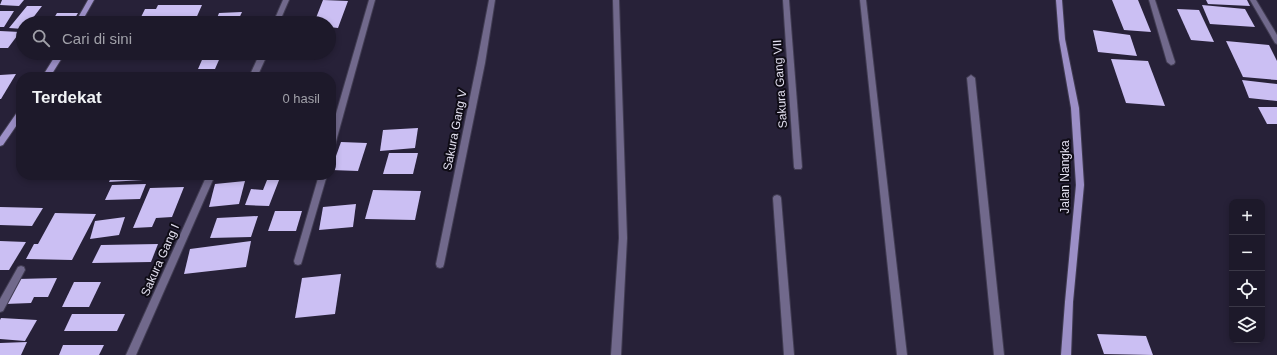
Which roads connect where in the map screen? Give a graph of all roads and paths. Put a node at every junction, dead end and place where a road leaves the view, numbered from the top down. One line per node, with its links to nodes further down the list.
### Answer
1 (91, 0): 11 (main road)
2 (286, 0): 12 (street)
3 (372, 0): 21 (street)
4 (492, 0): 28 (street, Sakura Gang V)
5 (616, 0): 32 (street)
6 (786, 0): 23 (street, Sakura Gang VII)
7 (863, 0): 34 (street)
8 (1060, 0): 36 (main road, Jalan Nangka)
9 (1152, 0): 16 (street)
10 (1254, 0): 13 (street)
11 (82, 16)
12 (279, 16)
13 (1277, 41)
14 (57, 60): 17 (main road)
15 (261, 60): 18 (street)
16 (1171, 62)
17 (49, 72)
18 (255, 72)
19 (971, 78): 35 (street)
20 (16, 120): 22 (main road)
21 (336, 127)
22 (0, 143)
23 (798, 167)
24 (209, 180): 31 (street, Sakura Gang I)
25 (322, 180): 27 (street)
26 (776, 198): 33 (street)
27 (298, 261)
28 (440, 264)
29 (21, 270): 30 (street)
30 (0, 308)
31 (131, 355)
32 (616, 355)
33 (789, 355)
34 (902, 355)
35 (999, 355)
36 (1066, 355)

